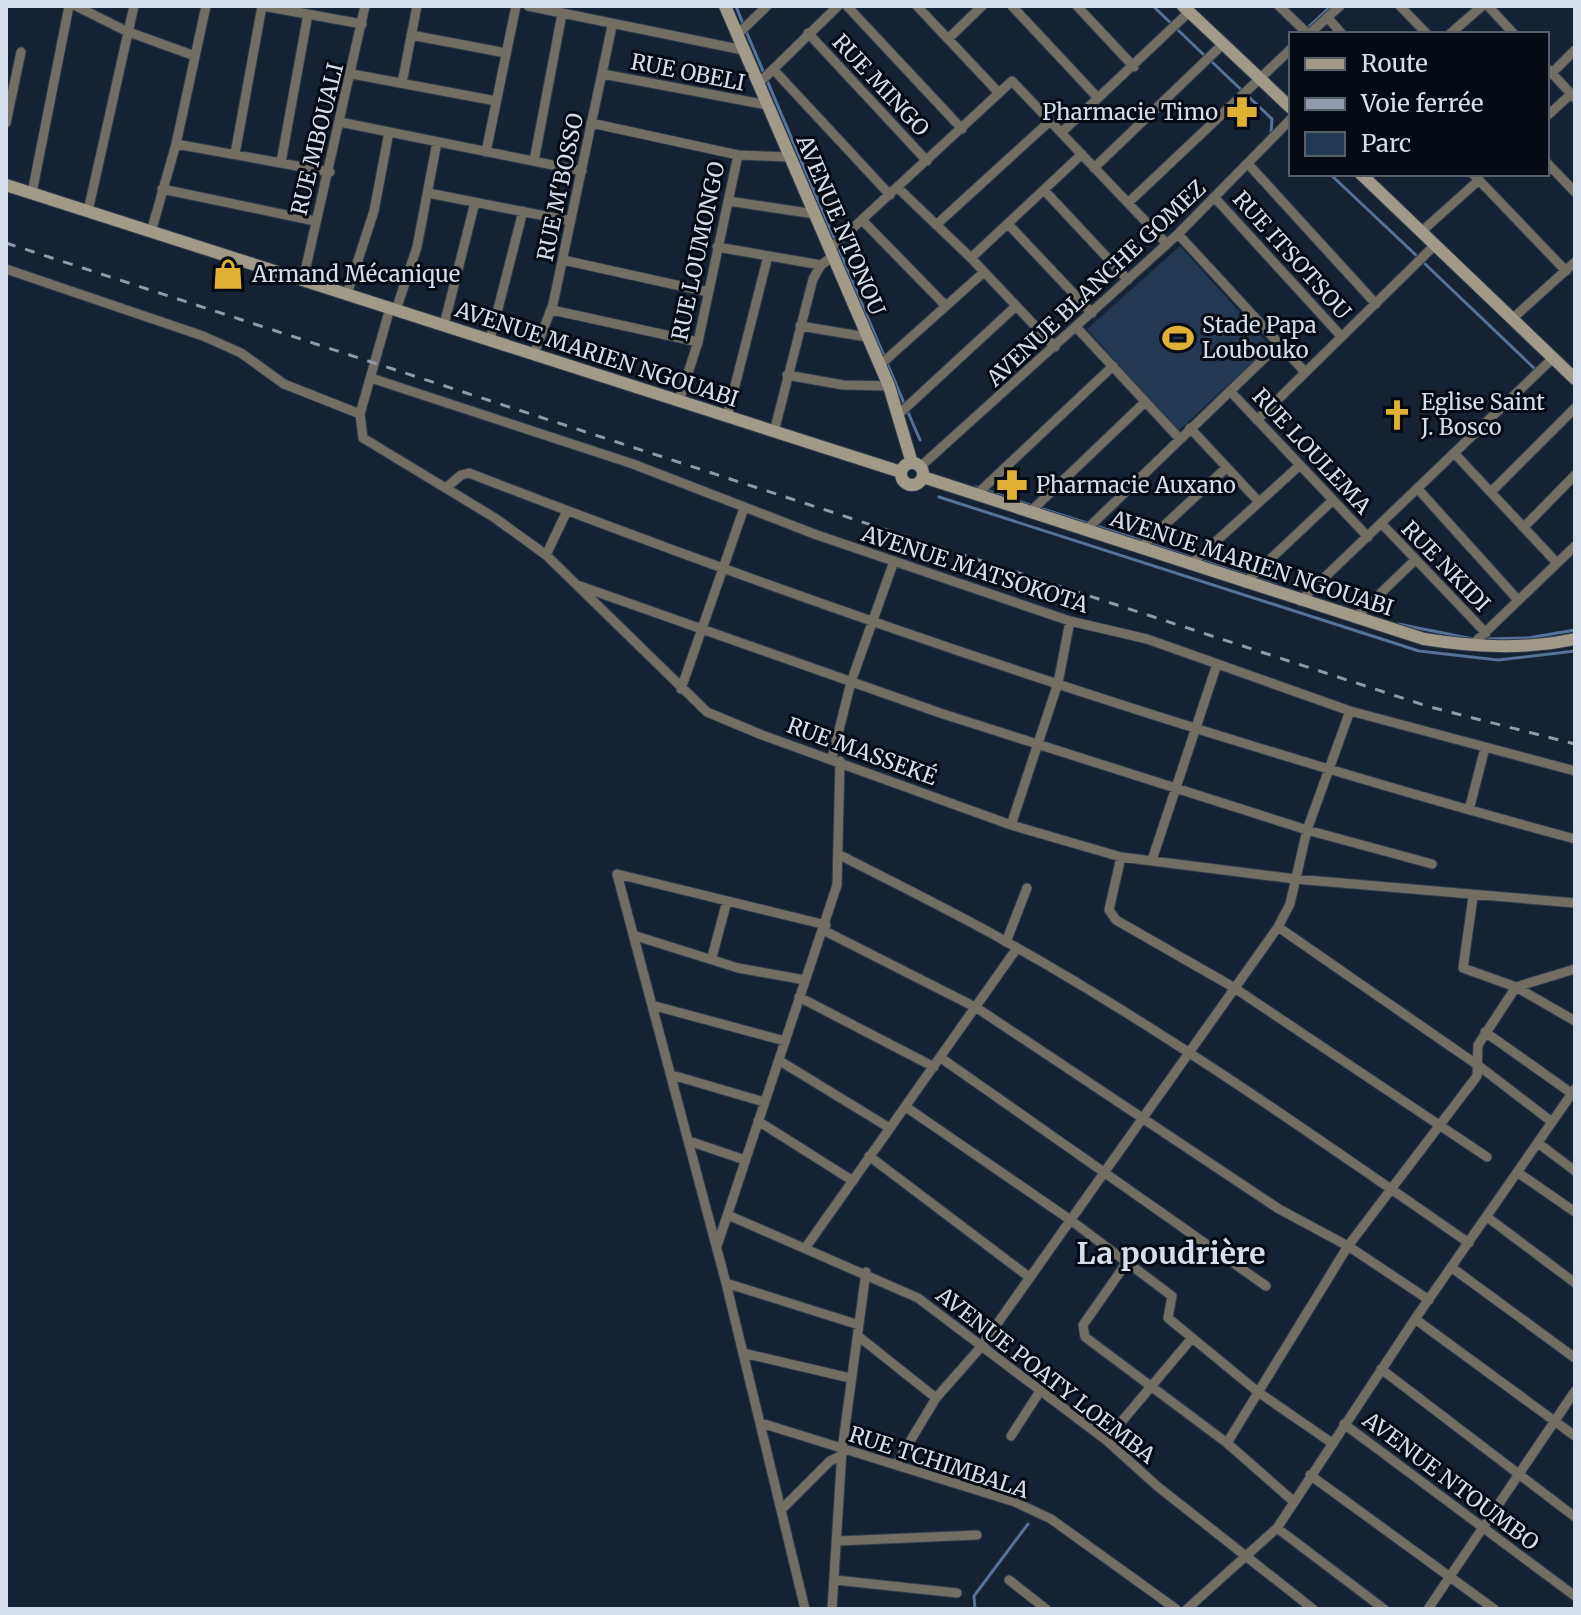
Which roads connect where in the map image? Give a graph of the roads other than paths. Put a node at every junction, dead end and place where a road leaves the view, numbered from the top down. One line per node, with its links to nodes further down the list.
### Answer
1 (69, 6): 93 (street)
2 (76, 6): 30 (street)
3 (134, 6): 30 (street)
4 (206, 6): 47 (street)
5 (262, 6): 24 (street); 74 (street)
6 (365, 6): 28 (street, RUE MBOUALI)
7 (417, 6): 38 (street)
8 (516, 6): 46 (street)
9 (584, 6): 26 (street)
10 (725, 6): 39 (street, AVENUE NTONOU)
11 (767, 6): 39 (street)
12 (838, 6): 37 (street)
13 (847, 6): 68 (street)
14 (917, 6): 40 (street)
15 (982, 6): 40 (street)
16 (1012, 6): 58 (street)
17 (1077, 6): 48 (street)
18 (1279, 6): 31 (street)
19 (1340, 6): 27 (street)
20 (1400, 6): 34 (street)
21 (1485, 6): 35 (street); 36 (street)
22 (534, 7): 25 (street)
23 (1186, 9): 41 (street); 48 (street)
24 (308, 14): 28 (street); 80 (street)
25 (562, 14): 26 (street); 78 (street)
26 (583, 17): 29 (street)
27 (1328, 18): 32 (street); 33 (street)
28 (362, 24): 51 (street, RUE MBOUALI)
29 (612, 26): 42 (street); 52 (street, RUE M'BOSSO)
30 (126, 31): 47 (street); 99 (street)
31 (1307, 32)
32 (1311, 32)
33 (1340, 32)
34 (1425, 32)
35 (1452, 32)
36 (1512, 32)
37 (808, 33): 49 (street); 79 (street, RUE MINGO)
38 (411, 35): 46 (street); 55 (street)
39 (737, 35): 42 (street, AVENUE NTONOU)
40 (948, 39): 54 (street)
41 (1223, 44): 53 (street); 83 (street)
42 (743, 50): 56 (street, AVENUE NTONOU)
43 (1575, 50): 50 (street)
44 (1289, 51): 53 (street)
45 (21, 52): 66 (street)
46 (506, 53): 59 (street)
47 (195, 56): 72 (street)
48 (1134, 67): 58 (street)
49 (773, 69): 56 (street); 91 (street)
50 (1549, 71): 57 (street)
51 (352, 74): 55 (street); 65 (street, RUE MBOUALI)
52 (603, 74): 60 (street, RUE OBELI); 67 (street, RUE M'BOSSO)
53 (1258, 77): 61 (street); 98 (street)
54 (1012, 81): 63 (street); 68 (street)
55 (402, 83): 59 (street)
56 (758, 84): 60 (street, AVENUE NTONOU)
57 (1573, 96): 62 (street)
58 (1098, 98): 70 (street)
59 (496, 101): 73 (street)
60 (767, 105): 77 (street, AVENUE NTONOU)
61 (1289, 106)
62 (1549, 114)
63 (1050, 121): 70 (street); 106 (street)
64 (1289, 121): 81 (street, AVENUE BLANCHE GOMEZ)
65 (340, 122): 69 (street); 85 (street, RUE MBOUALI)
66 (6, 123)
67 (591, 123): 76 (street); 84 (street, RUE M'BOSSO)
68 (962, 129): 79 (street)
69 (389, 132): 71 (street); 124 (street)
70 (1061, 133): 75 (street)
71 (437, 142): 73 (street); 94 (street)
72 (176, 144): 74 (street); 89 (street)
73 (486, 152): 78 (street)
74 (235, 154): 80 (street)
75 (1082, 154): 83 (street); 90 (street)
76 (738, 155): 77 (street); 96 (street, RUE LOUMONGO)
77 (789, 157): 101 (street, AVENUE NTONOU)
78 (534, 161): 84 (street)
79 (927, 161): 91 (street)
80 (281, 162): 85 (street)
81 (1249, 165): 95 (street, AVENUE BLANCHE GOMEZ); 125 (street)
82 (1549, 165): 92 (street)
83 (1094, 168): 98 (street)
84 (582, 171): 104 (street, RUE M'BOSSO)
85 (330, 172): 103 (street, RUE MBOUALI)
86 (1363, 176): 108 (street)
87 (1476, 177): 108 (street); 119 (street)
88 (6, 185): 93 (street, AVENUE MARIEN NGOUABI)
89 (162, 189): 103 (street); 107 (street)
90 (1044, 190): 105 (street); 122 (street)
91 (894, 191): 102 (street); 106 (street)
92 (1575, 192)
93 (32, 193): 99 (street, AVENUE MARIEN NGOUABI)
94 (428, 193): 97 (street); 128 (street)
95 (1215, 198): 109 (street, AVENUE BLANCHE GOMEZ); 135 (street, RUE ITSOTSOU)
96 (728, 201): 101 (street); 112 (street, RUE LOUMONGO)
97 (475, 202): 100 (street); 132 (street)
98 (1128, 203): 110 (street)
99 (88, 211): 107 (street, AVENUE MARIEN NGOUABI)
100 (523, 211): 104 (street); 137 (street)
101 (815, 214): 114 (street, AVENUE NTONOU)
102 (862, 220): 114 (street); 126 (street)
103 (315, 221): 121 (street, RUE MBOUALI)
104 (571, 221): 116 (street, RUE M'BOSSO)
105 (1008, 224): 115 (street); 130 (street)
106 (936, 225): 115 (street)
107 (151, 232): 121 (street, AVENUE MARIEN NGOUABI)
108 (1421, 232): 111 (street)
109 (1178, 234): 110 (street, AVENUE BLANCHE GOMEZ); 139 (street)
110 (1167, 244): 122 (street, AVENUE BLANCHE GOMEZ)
111 (1435, 245): 125 (street); 131 (street)
112 (717, 247): 113 (street); 123 (street, RUE LOUMONGO)
113 (768, 256): 114 (street); 156 (street)
114 (828, 258): 133 (street); 136 (street, AVENUE NTONOU)
115 (971, 258): 120 (street)
116 (563, 260): 123 (street); 129 (street, RUE M'BOSSO)
117 (1575, 262): 119 (street)
118 (6, 269): 154 (street)
119 (1566, 271): 131 (street)
120 (984, 272): 126 (street); 127 (street)
121 (303, 280): 124 (street, AVENUE MARIEN NGOUABI)
122 (1128, 280): 130 (street, AVENUE BLANCHE GOMEZ)
123 (708, 292): 138 (street, RUE LOUMONGO)
124 (347, 294): 128 (street, AVENUE MARIEN NGOUABI)
125 (1376, 304): 135 (street)
126 (946, 306): 143 (street)
127 (1016, 306): 140 (street); 155 (street)
128 (393, 309): 132 (street, AVENUE MARIEN NGOUABI); 147 (street)
129 (552, 310): 138 (street); 141 (street, RUE M'BOSSO)
130 (1092, 313): 134 (street, AVENUE BLANCHE GOMEZ)
131 (1512, 319): 142 (street)
132 (444, 325): 137 (street, AVENUE MARIEN NGOUABI)
133 (800, 326): 136 (street); 146 (street)
134 (1077, 328): 140 (street, AVENUE BLANCHE GOMEZ); 144 (street)
135 (1341, 336): 145 (street)
136 (867, 337): 143 (street, AVENUE NTONOU)
137 (490, 340): 141 (street, AVENUE MARIEN NGOUABI)
138 (698, 342): 151 (street, RUE LOUMONGO)
139 (1279, 344): 145 (street); 150 (street)
140 (1055, 347): 164 (street, AVENUE BLANCHE GOMEZ)
141 (534, 354): 151 (street, AVENUE MARIEN NGOUABI)
142 (1553, 358): 148 (street); 161 (street)
143 (880, 365): 149 (street, AVENUE NTONOU)
144 (1113, 366): 152 (street); 170 (street)
145 (1305, 372): 157 (street)
146 (787, 375): 149 (street); 159 (street)
147 (371, 378): 154 (street); 173 (street, AVENUE MATSOKOTA)
148 (1575, 379)
149 (889, 386): 155 (street, AVENUE NTONOU)
150 (1230, 391): 157 (street, RUE LOULEMA); 158 (street)
151 (679, 401): 156 (street, AVENUE MARIEN NGOUABI)
152 (1145, 402): 160 (street); 175 (street)
153 (1575, 408): 169 (street)
154 (360, 414): 167 (street, RUE MASSEKÉ)
155 (899, 414): 164 (street, AVENUE NTONOU)
156 (727, 417): 159 (street, AVENUE MARIEN NGOUABI)
157 (1257, 420): 162 (street, RUE LOULEMA)
158 (1190, 428): 160 (street); 163 (street)
159 (774, 432): 165 (street, AVENUE MARIEN NGOUABI)
160 (1179, 438): 178 (street)
161 (1455, 454): 168 (street); 169 (street)
162 (1299, 466): 171 (street, RUE LOULEMA); 172 (street)
163 (1226, 468): 172 (street); 181 (street)
164 (918, 469): 165 (street); 165 (street, AVENUE MARIEN NGOUABI); 170 (street, AVENUE MARIEN NGOUABI)
165 (901, 472)
166 (1575, 475): 177 (street)
167 (446, 488): 174 (street); 182 (street, RUE MASSEKÉ)
168 (1417, 488): 176 (street); 190 (street)
169 (1491, 492): 177 (street)
170 (976, 495): 175 (street, AVENUE MARIEN NGOUABI)
171 (1332, 501): 179 (street, RUE LOULEMA); 188 (street)
172 (1259, 502): 186 (street)
173 (744, 508): 184 (street, AVENUE MATSOKOTA); 187 (street)
174 (567, 511): 182 (street); 187 (street)
175 (1029, 513): 178 (street, AVENUE MARIEN NGOUABI)
176 (1381, 523): 179 (street); 183 (street, RUE NKIDI)
177 (1524, 527): 185 (street)
178 (1086, 530): 181 (street, AVENUE MARIEN NGOUABI)
179 (1368, 537): 191 (street)
180 (1575, 546): 185 (street)
181 (1140, 548): 186 (street, AVENUE MARIEN NGOUABI)
182 (546, 555): 189 (street, RUE MASSEKÉ)
183 (1415, 560): 192 (street); 196 (street, RUE NKIDI)
184 (894, 561): 193 (street, AVENUE MATSOKOTA); 194 (street)
185 (1557, 563): 190 (street)
186 (1190, 565): 188 (street, AVENUE MARIEN NGOUABI)
187 (725, 569): 194 (street); 195 (street)
188 (1245, 583): 191 (street, AVENUE MARIEN NGOUABI)
189 (576, 585): 195 (street); 202 (street, RUE MASSEKÉ)
190 (1518, 600): 196 (street)
191 (1300, 601): 192 (street, AVENUE MARIEN NGOUABI)
192 (1355, 618): 198 (street, AVENUE MARIEN NGOUABI)
193 (1070, 621): 199 (street, AVENUE MATSOKOTA); 201 (street)
194 (873, 622): 200 (street); 201 (street)
195 (703, 631): 200 (street); 202 (street)
196 (1486, 633): 198 (street)
197 (1575, 639): 198 (street, AVENUE MARIEN NGOUABI)
198 (1471, 646)
199 (1217, 664): 203 (street, AVENUE MATSOKOTA); 204 (street)
200 (851, 682): 205 (street); 207 (street)
201 (1058, 683): 204 (street); 205 (street)
202 (681, 689): 207 (street, RUE MASSEKÉ)
203 (1350, 711): 206 (street, AVENUE MATSOKOTA); 208 (street)
204 (1196, 727): 208 (street); 210 (street)
205 (1038, 744): 210 (street); 212 (street)
206 (1485, 748): 209 (street, AVENUE MATSOKOTA); 211 (street)
207 (836, 760): 212 (street, RUE MASSEKÉ); 215 (street)
208 (1330, 770): 211 (street); 213 (street)
209 (1575, 771)
210 (1177, 789): 213 (street); 217 (street)
211 (1469, 810): 214 (street)
212 (1011, 825): 216 (street, RUE MASSEKÉ)
213 (1307, 830): 218 (street); 219 (street)
214 (1575, 839)
215 (838, 854): 225 (street); 227 (street)
216 (1121, 857): 217 (street, RUE MASSEKÉ); 232 (street)
217 (1152, 860): 219 (street, RUE MASSEKÉ)
218 (1432, 864)
219 (1295, 879): 221 (street, RUE MASSEKÉ); 224 (street)
220 (1027, 888): 227 (street)
221 (1473, 897): 223 (street, RUE MASSEKÉ); 233 (street)
222 (727, 901): 225 (street); 226 (street); 229 (street)
223 (1575, 903)
224 (1278, 927): 232 (street); 243 (street)
225 (825, 928): 231 (street); 236 (street)
226 (636, 936): 229 (street); 235 (street)
227 (1006, 942): 228 (street)
228 (1017, 948): 236 (street); 240 (street)
229 (712, 957): 231 (street)
230 (1575, 969): 233 (street)
231 (805, 980): 234 (street)
232 (1233, 987): 240 (street); 252 (street)
233 (1516, 987): 237 (street); 238 (street)
234 (799, 997): 239 (street); 244 (street)
235 (655, 1006): 239 (street); 245 (street)
236 (977, 1008): 241 (street); 249 (street)
237 (1575, 1021)
238 (1485, 1032): 243 (street); 246 (street)
239 (785, 1041): 242 (street)
240 (1185, 1053): 249 (street); 263 (street)
241 (941, 1058): 244 (street); 259 (street)
242 (780, 1061): 247 (street); 253 (street)
243 (1479, 1066): 251 (street); 252 (street)
244 (934, 1067): 248 (street)
245 (672, 1075): 247 (street); 254 (street)
246 (1574, 1092): 251 (street)
247 (764, 1102): 250 (street)
248 (906, 1107): 253 (street); 267 (street)
249 (1145, 1118): 259 (street); 269 (street)
250 (758, 1121): 258 (street); 262 (street)
251 (1552, 1122): 255 (street)
252 (1437, 1124): 257 (street); 263 (street)
253 (888, 1127): 256 (street)
254 (689, 1141): 258 (street); 271 (street)
255 (1538, 1143): 260 (street); 261 (street)
256 (869, 1156): 262 (street); 275 (street)
257 (1487, 1157)
258 (745, 1160): 265 (street)
259 (1104, 1170): 267 (street); 278 (street)
260 (1575, 1171)
261 (1517, 1172): 264 (street); 266 (street)
262 (853, 1181): 270 (street)
263 (1389, 1188): 268 (street); 269 (street)
264 (1575, 1212)
265 (728, 1215): 270 (street, AVENUE POATY LOEMBA); 271 (street)
266 (1487, 1217): 268 (street); 277 (street)
267 (1069, 1219): 272 (street); 275 (street)
268 (1469, 1243): 273 (street)
269 (1348, 1246): 279 (street); 291 (street)
270 (806, 1247): 274 (street, AVENUE POATY LOEMBA)
271 (716, 1248): 276 (street)
272 (1127, 1262): 282 (street); 288 (street)
273 (1451, 1267): 279 (street); 285 (street)
274 (866, 1272): 281 (street); 283 (street, AVENUE POATY LOEMBA)
275 (1029, 1277): 283 (street)
276 (726, 1283): 281 (street); 284 (street)
277 (1575, 1283)
278 (1266, 1286)
279 (1429, 1300): 280 (street)
280 (1415, 1319): 286 (street); 293 (street)
281 (858, 1330): 287 (street); 292 (street)
282 (1192, 1338): 288 (street); 291 (street)
283 (980, 1348): 289 (street, AVENUE POATY LOEMBA); 292 (street)
284 (743, 1353): 287 (street); 294 (street)
285 (1575, 1358)
286 (1381, 1369): 295 (street); 303 (street)
287 (850, 1378): 301 (street)
288 (1151, 1385): 298 (street); 299 (street)
289 (1040, 1391): 296 (street); 298 (street, AVENUE POATY LOEMBA)
290 (1575, 1391): 293 (street)
291 (1258, 1392): 299 (street); 300 (street)
292 (936, 1398): 302 (street)
293 (1555, 1420): 297 (street); 303 (street)
294 (761, 1423): 301 (street, RUE TCHIMBALA); 306 (street)
295 (1344, 1424): 300 (street); 308 (street, AVENUE NTOUMBO)
296 (1011, 1436)
297 (1575, 1436)
298 (1106, 1440): 312 (street, AVENUE POATY LOEMBA)
299 (1227, 1443): 305 (street)
300 (1332, 1443): 304 (street)
301 (842, 1452): 302 (street, RUE TCHIMBALA); 306 (street); 311 (street)
302 (897, 1463): 321 (street, RUE TCHIMBALA)
303 (1518, 1474): 307 (street); 308 (street)
304 (1310, 1475): 305 (street); 313 (street)
305 (1293, 1501): 309 (street)
306 (782, 1509): 318 (street)
307 (1575, 1517)
308 (1484, 1526): 313 (street); 317 (street, AVENUE NTOUMBO)
309 (1277, 1528): 312 (street); 324 (street)
310 (977, 1535): 311 (street)
311 (838, 1541): 314 (street)
312 (1249, 1555): 322 (street); 323 (street, AVENUE POATY LOEMBA)
313 (1451, 1579): 325 (street); 326 (street)
314 (835, 1580): 316 (street); 319 (street)
315 (1009, 1580): 320 (street)
316 (957, 1593)
317 (1575, 1596)
318 (805, 1609)
319 (832, 1609)
320 (1046, 1609)
321 (1176, 1609)
322 (1187, 1609)
323 (1313, 1609)
324 (1384, 1609)
325 (1428, 1609)
326 (1494, 1609)

